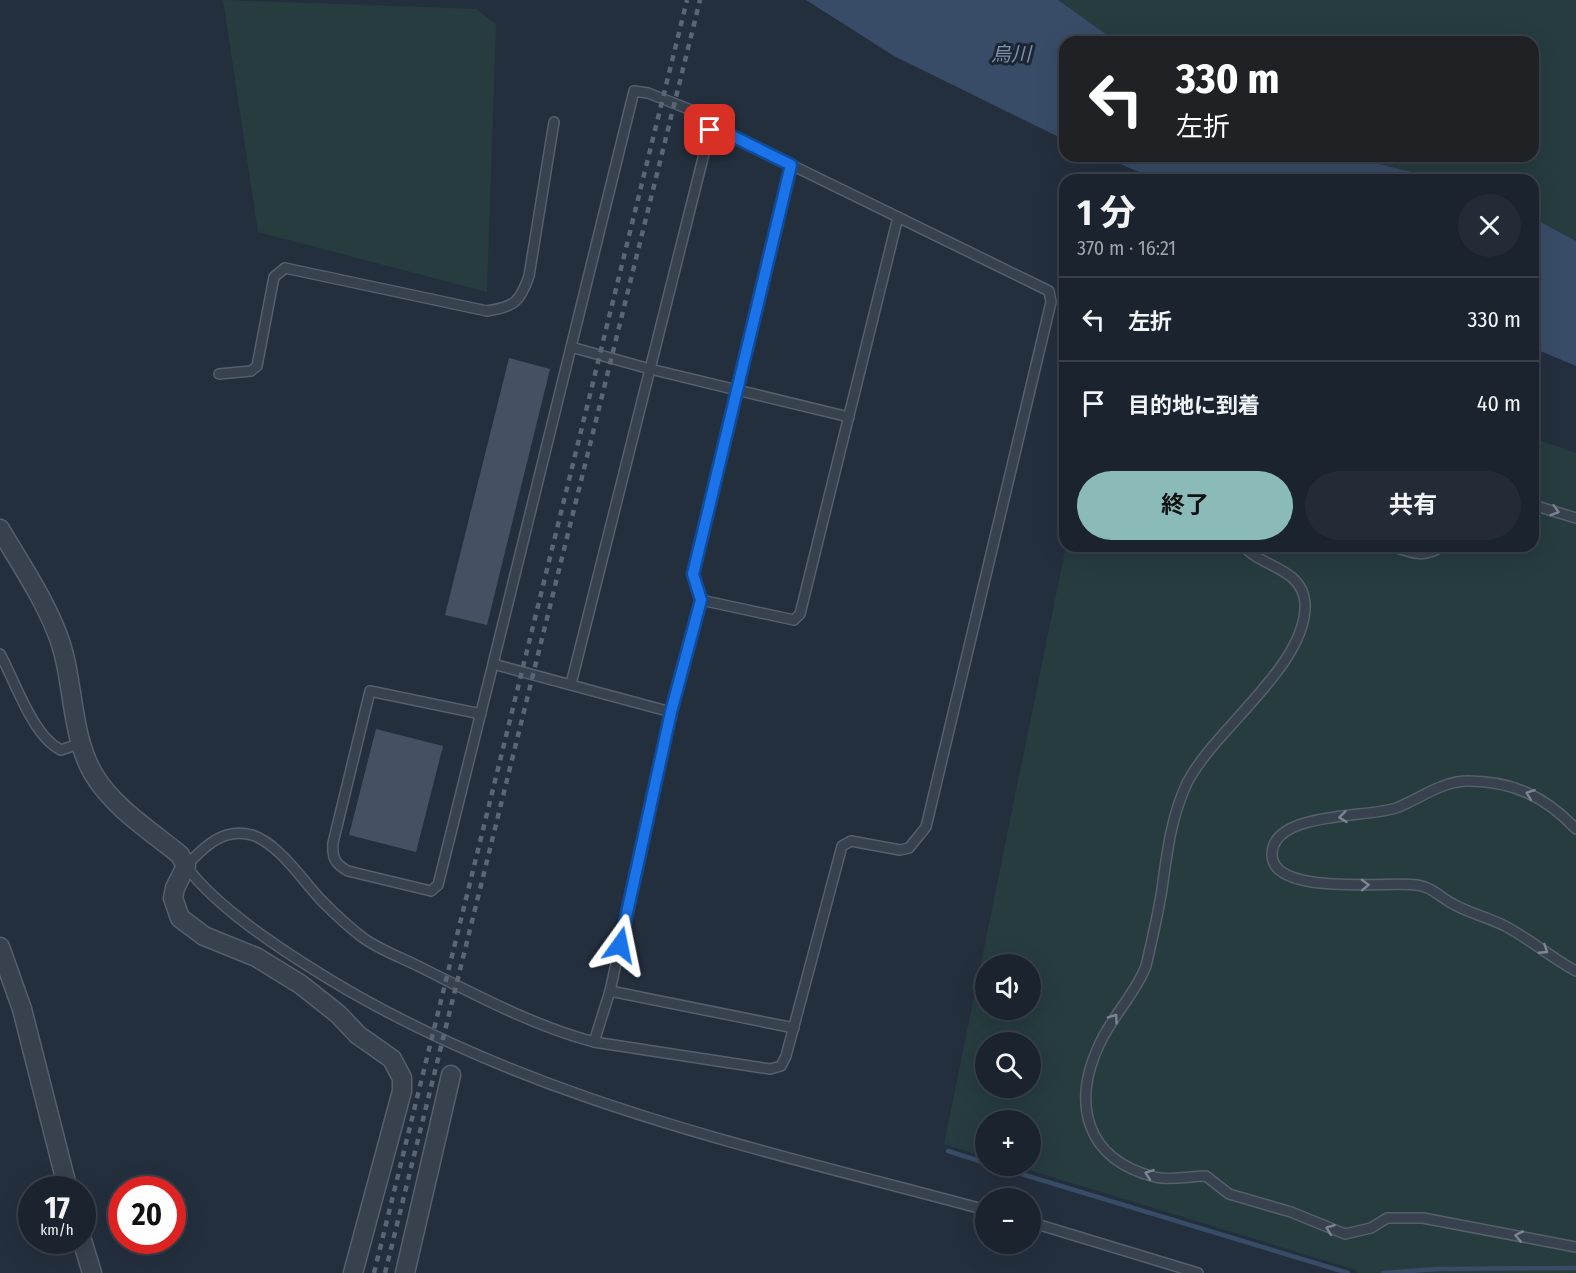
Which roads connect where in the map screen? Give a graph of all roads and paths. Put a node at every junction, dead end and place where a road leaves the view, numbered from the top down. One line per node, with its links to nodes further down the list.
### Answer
1 (554, 122): 7 (lane)
2 (710, 130): 3 (lane); 5 (lane); 6 (lane)
3 (791, 165): 4 (lane); 8 (lane)
4 (898, 217): 9 (lane); 28 (lane)
5 (572, 347): 6 (lane); 18 (lane)
6 (650, 369): 8 (lane); 19 (lane)
7 (219, 374)
8 (737, 389): 9 (lane); 16 (lane)
9 (849, 417): 16 (lane)
10 (1539, 507): 11 (lane, one-way to 11)
11 (1576, 518)
12 (0, 529): 22 (street)
13 (1254, 552): 34 (lane, one-way to 13)
14 (1409, 552): 15 (lane)
15 (1432, 552)
16 (701, 600): 20 (lane)
17 (0, 654): 22 (lane)
18 (493, 664): 19 (lane); 21 (lane)
19 (571, 684): 20 (lane)
20 (671, 712): 27 (lane)
21 (481, 714): 21 (lane)
22 (81, 743): 24 (street)
23 (1576, 829): 26 (lane, one-way to 26)
24 (186, 866): 29 (lane); 32 (lane); 37 (street)
25 (0, 947): 31 (street)
26 (1576, 971)
27 (610, 991): 28 (lane); 29 (lane)
28 (794, 1028): 29 (lane)
29 (594, 1042)
30 (451, 1075): 38 (street)
31 (64, 1176)
32 (975, 1207)
33 (1041, 1225): 39 (lane)
34 (1576, 1247)
35 (86, 1254): 36 (street)
36 (92, 1273)
37 (353, 1273)
38 (405, 1273)
39 (1198, 1273)

